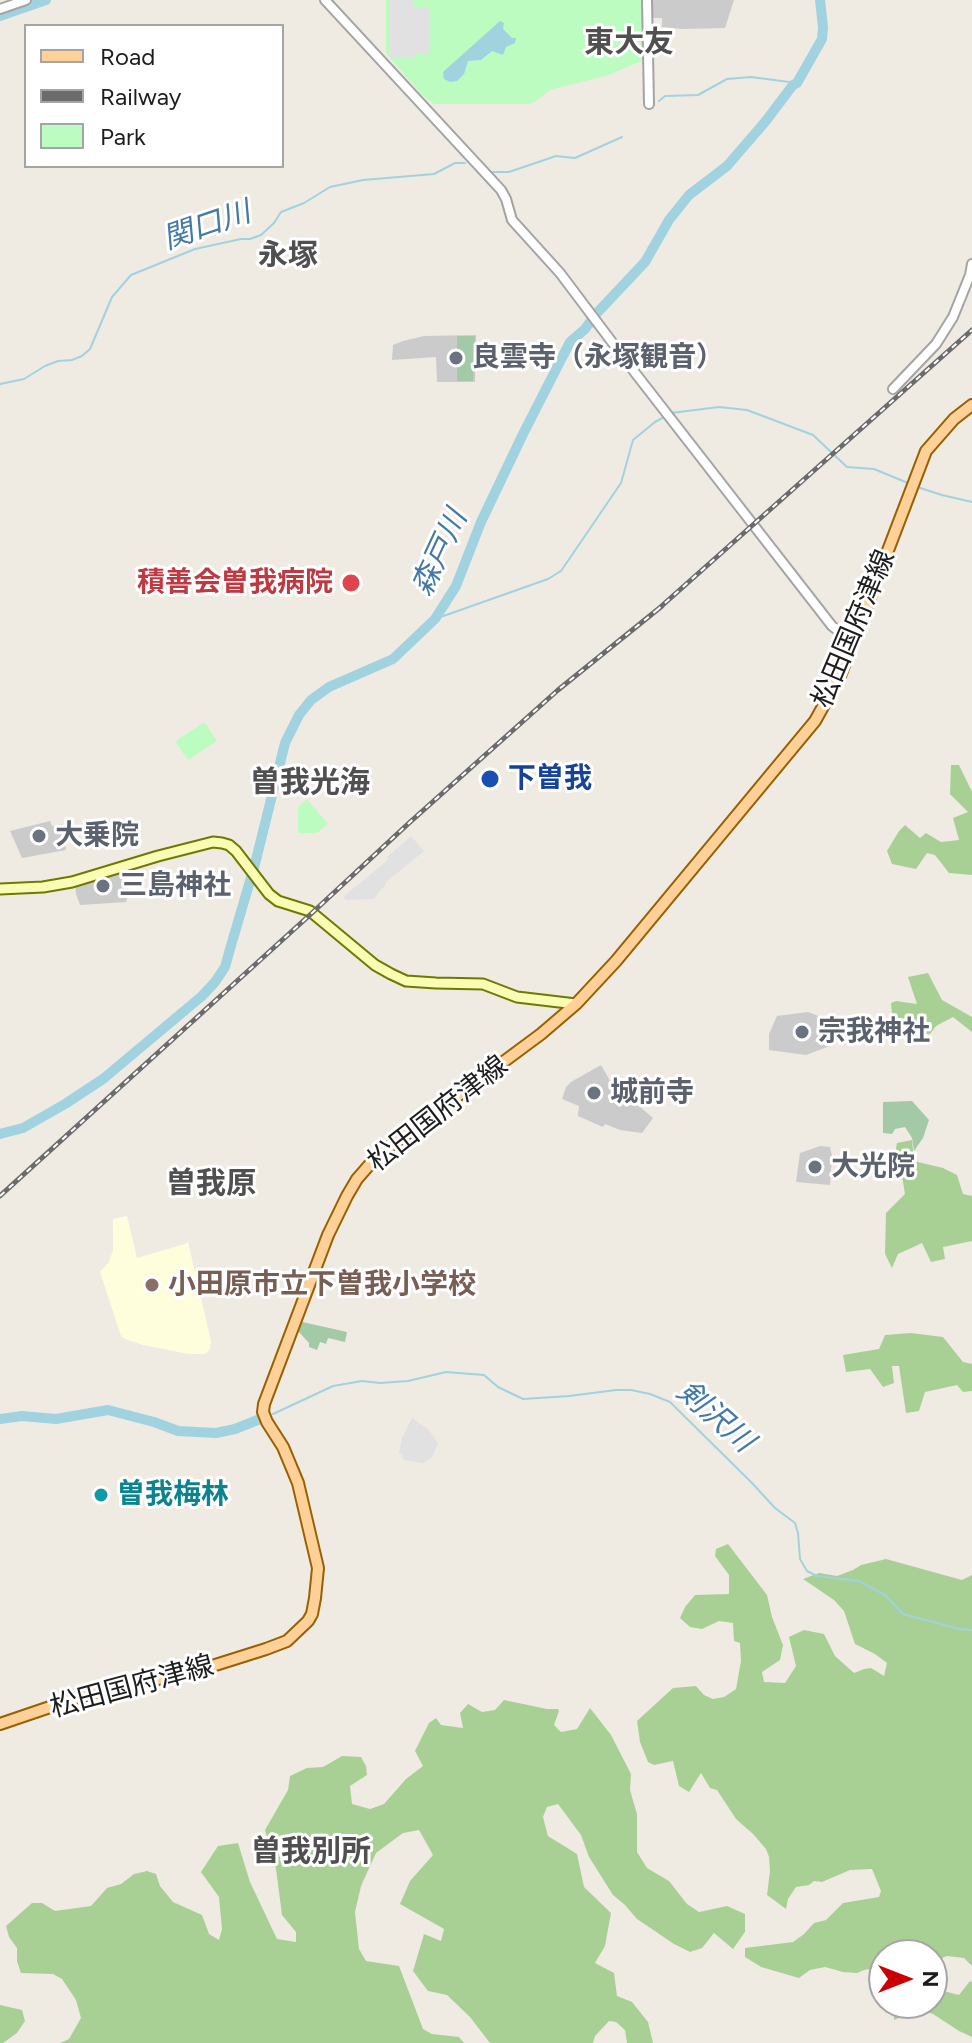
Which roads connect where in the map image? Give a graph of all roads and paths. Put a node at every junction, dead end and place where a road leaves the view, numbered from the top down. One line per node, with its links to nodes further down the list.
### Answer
1 (26, 0): 4 (street)
2 (325, 0): 9 (street)
3 (647, 0): 5 (street)
4 (0, 9)
5 (649, 104)
6 (972, 264): 7 (street)
7 (893, 389)
8 (972, 405): 9 (main road, 松田国府津線)
9 (853, 642): 11 (main road, 松田国府津線)
10 (0, 889): 11 (main road)
11 (576, 1004): 12 (main road, 松田国府津線)
12 (0, 1724)

